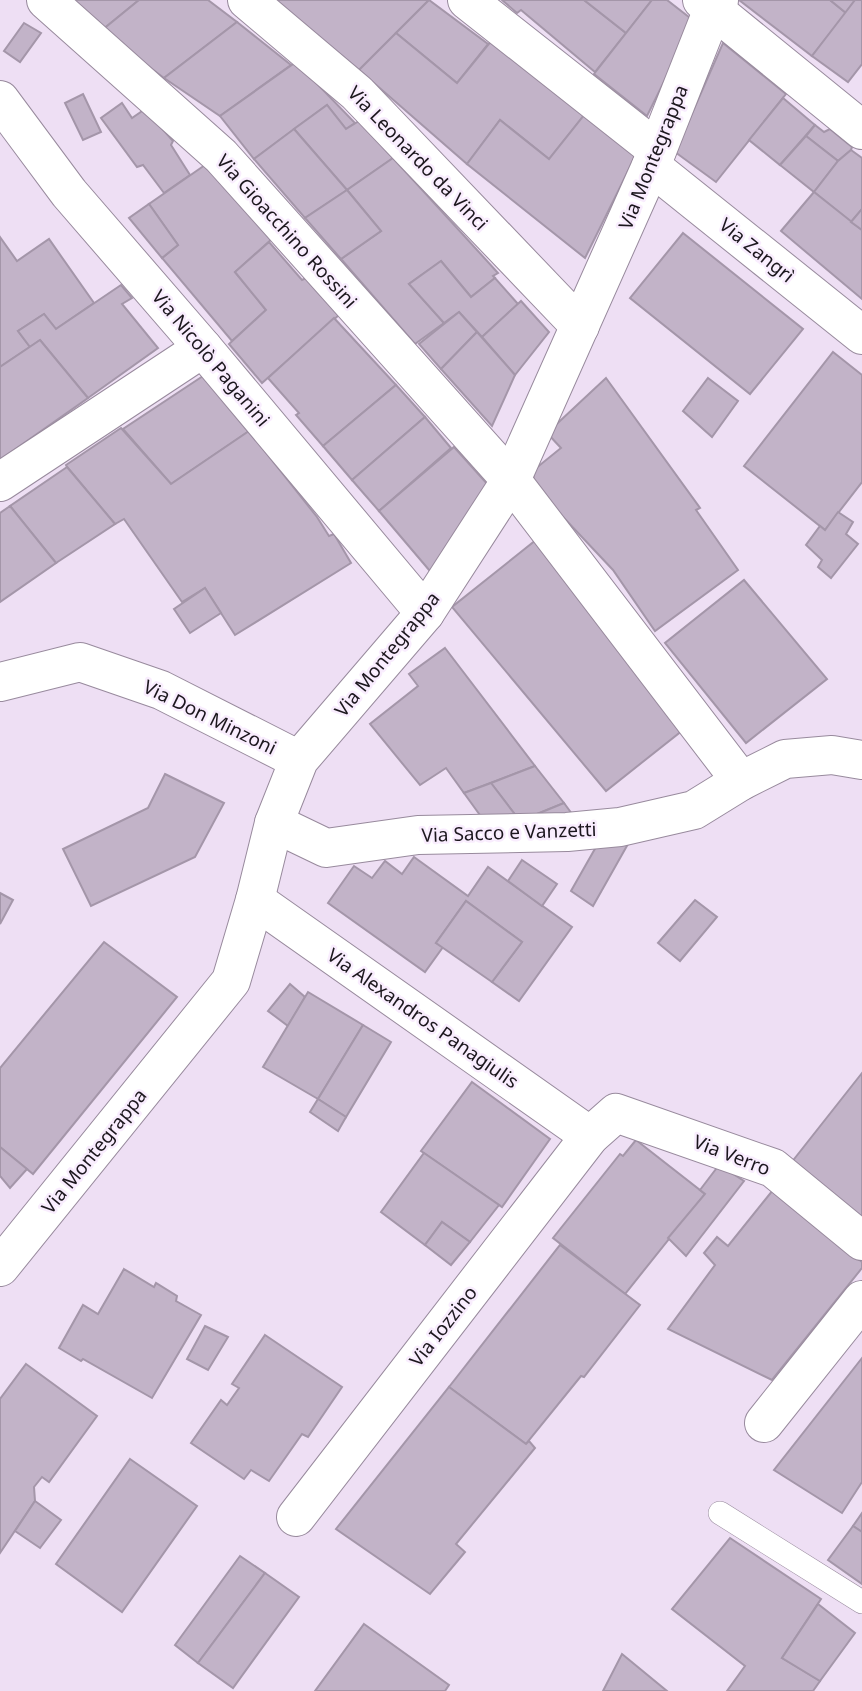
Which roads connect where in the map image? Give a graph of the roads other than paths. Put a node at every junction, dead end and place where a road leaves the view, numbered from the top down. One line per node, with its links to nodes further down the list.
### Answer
1 (46, 0): 11 (street, Via Gioacchino Rossini)
2 (247, 0): 8 (street, Via Leonardo da Vinci)
3 (467, 0): 7 (street, Via Zangrì)
4 (711, 3): 6 (street); 7 (street, Via Montegrappa)
5 (0, 100): 10 (street, Via Nicolò Paganini)
6 (862, 130)
7 (654, 158): 8 (street, Via Montegrappa); 9 (street, Via Zangrì)
8 (580, 326): 11 (street, Via Montegrappa)
9 (862, 335)
10 (203, 348): 12 (street); 13 (street, Via Nicolò Paganini)
11 (511, 480): 13 (street, Via Montegrappa); 17 (street)
12 (0, 482)
13 (425, 613): 15 (street, Via Montegrappa)
14 (0, 682): 15 (street, Via Don Minzoni)
15 (299, 760): 18 (street, Via Montegrappa)
16 (862, 760): 17 (street, Via Sacco e Vanzetti)
17 (741, 781): 18 (street, Via Sacco e Vanzetti)
18 (274, 823): 19 (street, Via Montegrappa)
19 (255, 900): 20 (street, Via Alexandros Panagiulis); 22 (street, Via Montegrappa)
20 (590, 1136): 21 (street, Via Verro); 26 (street, Via Iozzino)
21 (862, 1241)
22 (0, 1267)
23 (862, 1300): 24 (street)
24 (764, 1423)
25 (720, 1513): 27 (lane)
26 (296, 1517)
27 (862, 1602)

